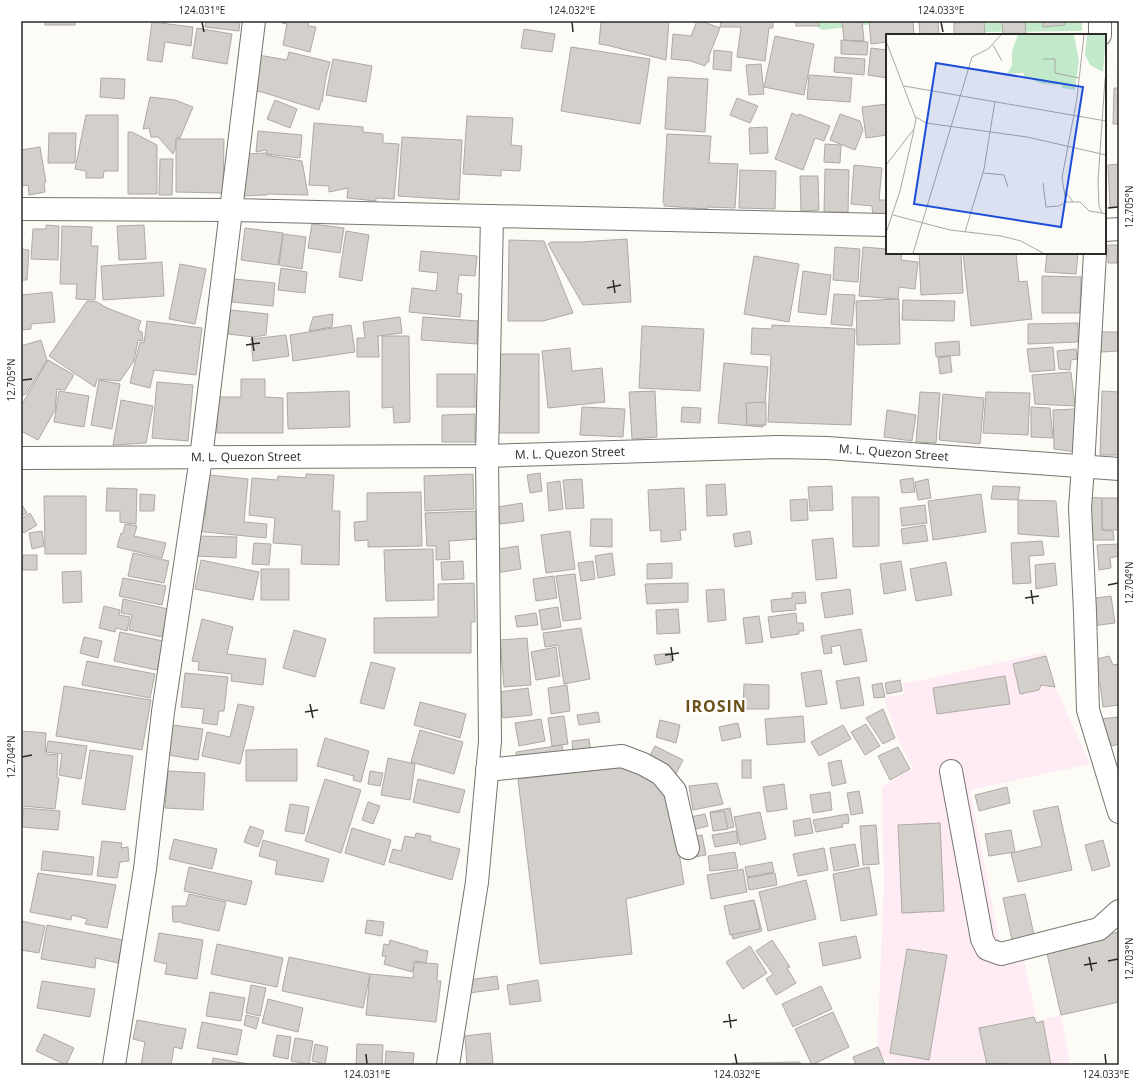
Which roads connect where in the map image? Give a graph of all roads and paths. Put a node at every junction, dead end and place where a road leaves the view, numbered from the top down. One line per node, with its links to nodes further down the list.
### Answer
1 (254, 21): 5 (street)
2 (1100, 21): 3 (street)
3 (1100, 34)
4 (21, 209): 5 (street)
5 (230, 210): 6 (street); 13 (street)
6 (492, 216): 7 (street); 11 (street)
7 (886, 225)
8 (1106, 230): 9 (street)
9 (1119, 230)
10 (1095, 254): 14 (street)
11 (487, 456): 13 (street, M. L. Quezon Street); 14 (street, M. L. Quezon Street); 16 (street)
12 (21, 458): 13 (street, M. L. Quezon Street)
13 (201, 458): 21 (street)
14 (1084, 467): 15 (street, M. L. Quezon Street); 18 (street)
15 (1119, 469)
16 (487, 770): 19 (street); 22 (street)
17 (951, 771): 20 (street)
18 (1117, 804)
19 (688, 848)
20 (1119, 911)
21 (114, 1065)
22 (448, 1065)

